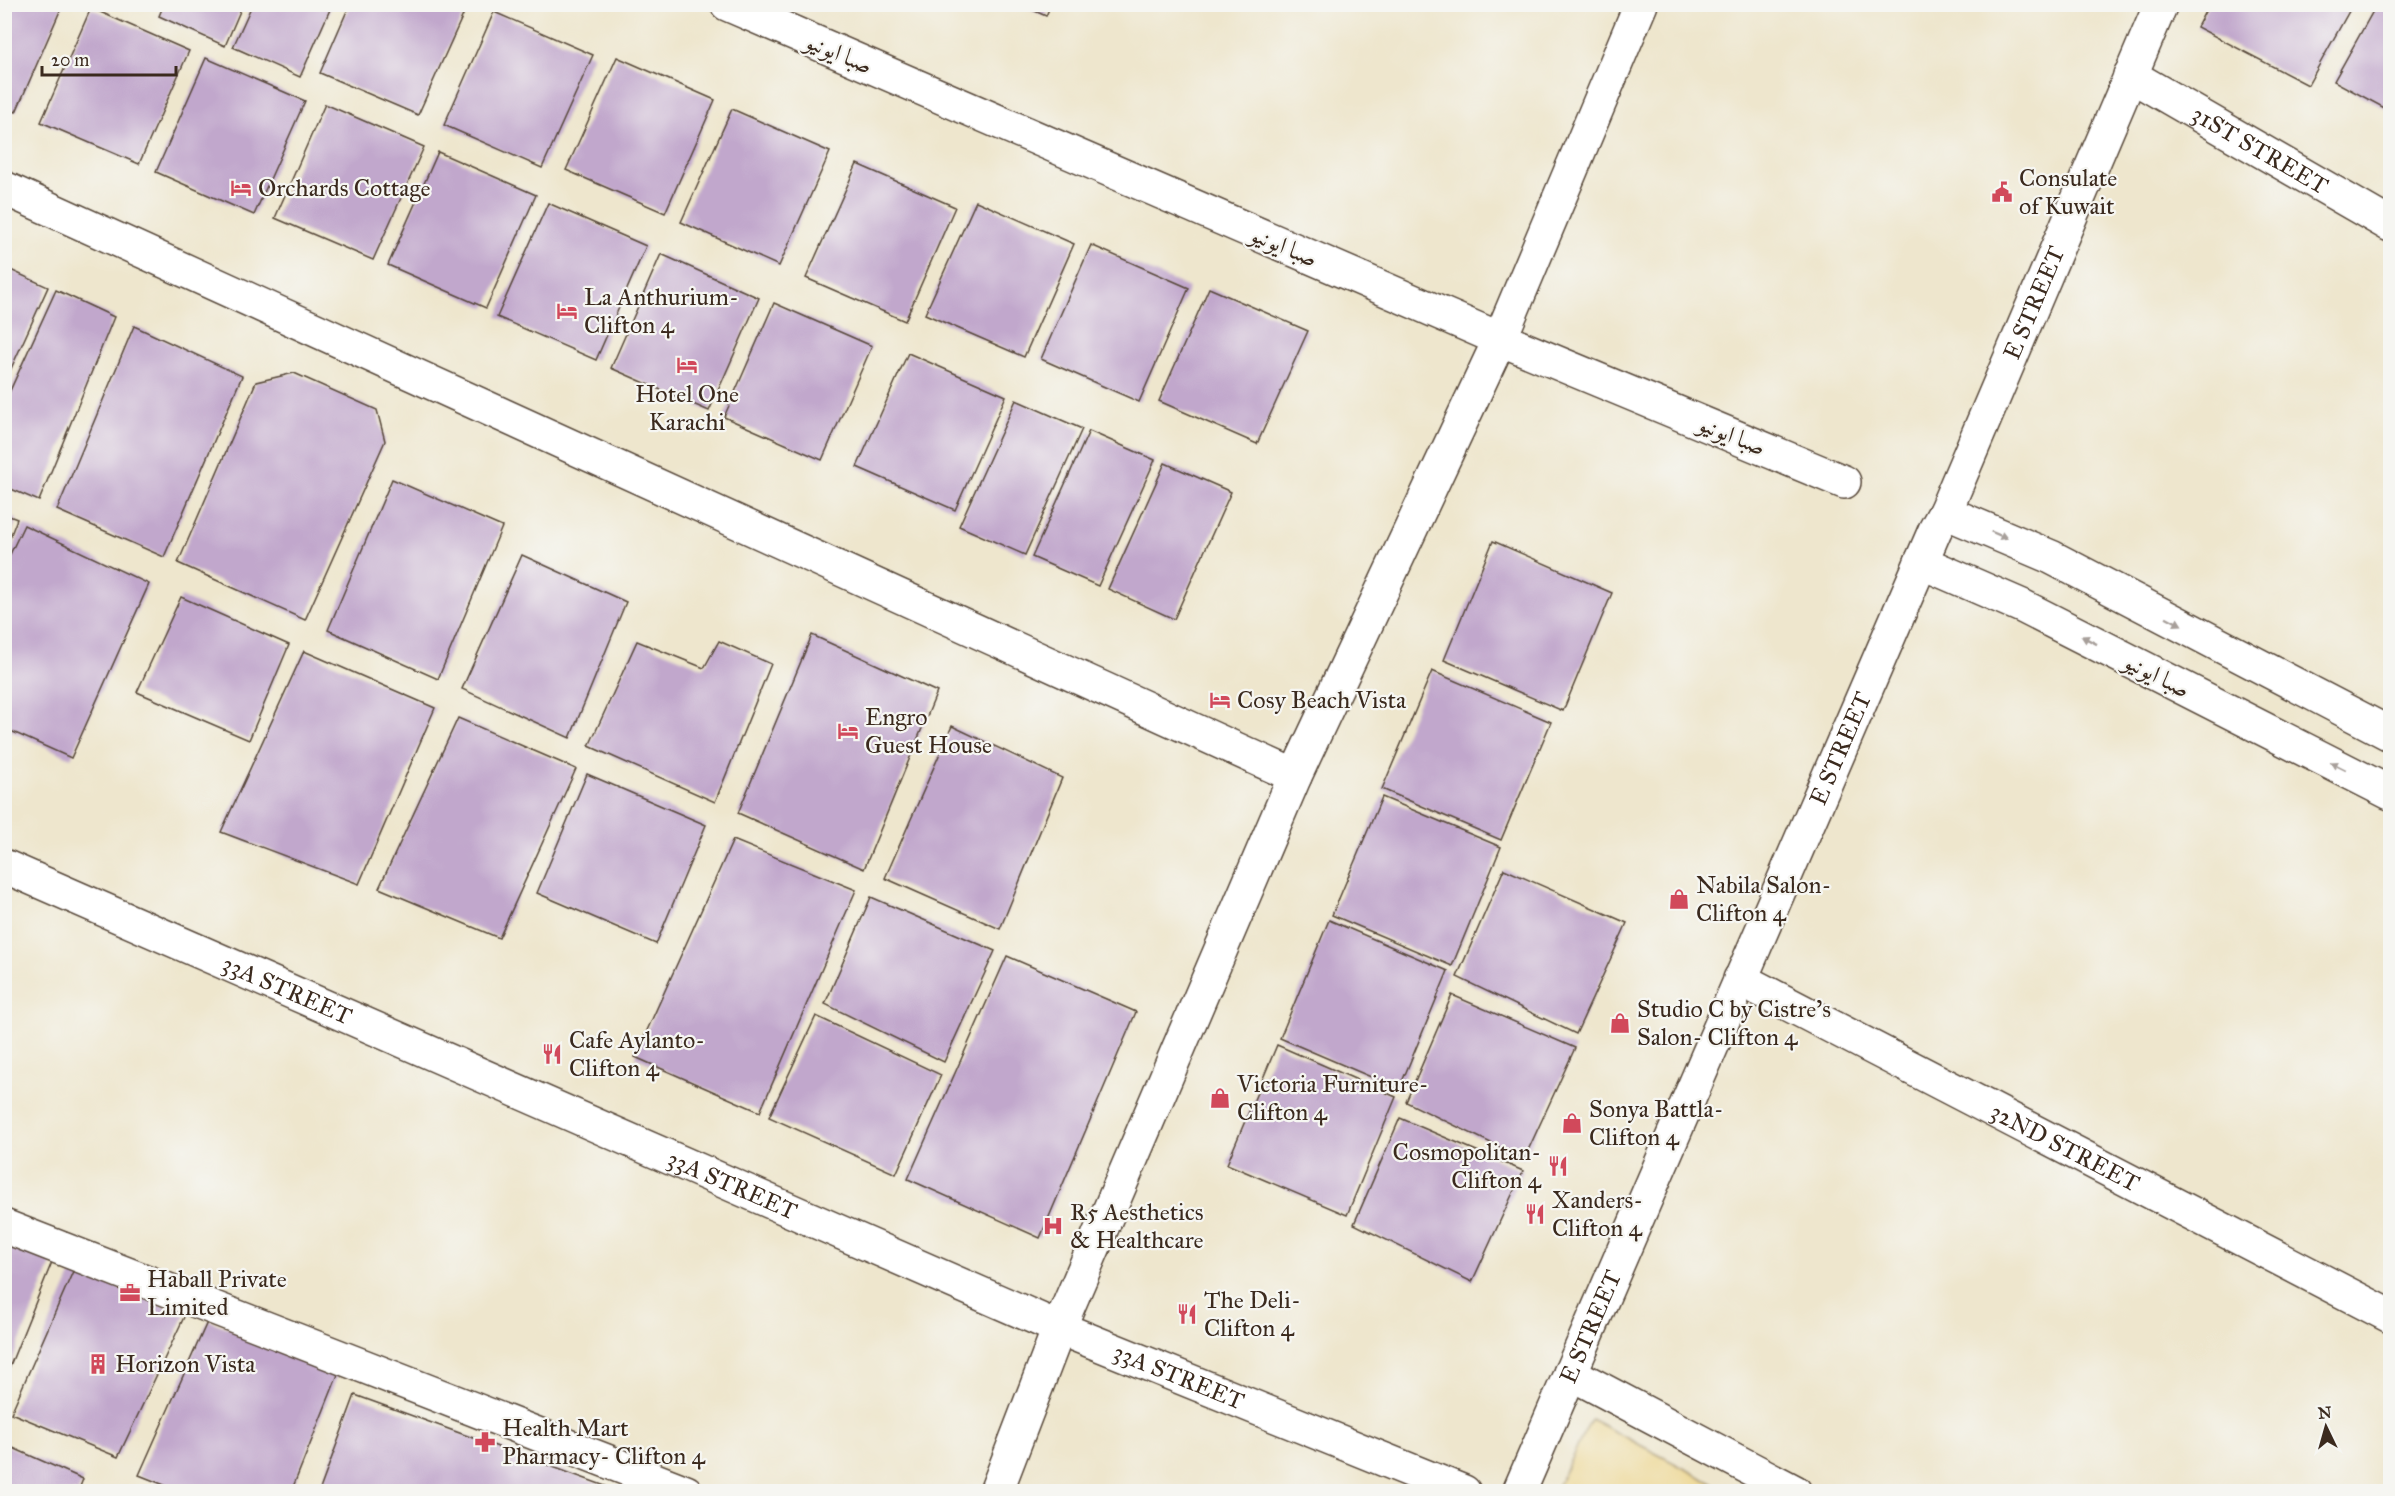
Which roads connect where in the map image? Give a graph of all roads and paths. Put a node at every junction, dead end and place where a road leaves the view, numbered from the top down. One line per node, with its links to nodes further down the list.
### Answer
1 (727, 4): 7 (street, صبا ایونیو)
2 (1641, 4): 7 (street)
3 (2161, 4): 4 (street, E STREET)
4 (2130, 75): 6 (street, 31ST STREET); 9 (street, E STREET)
5 (4, 188): 12 (street)
6 (2391, 225)
7 (1500, 339): 8 (street, صبا ایونیو); 12 (street)
8 (1844, 482)
9 (1945, 512): 10 (street, E STREET); 11 (street, one-way to 11)
10 (1921, 562): 13 (street, صبا ایونیو, one-way to 10); 15 (street, E STREET)
11 (2391, 734)
12 (1295, 776): 18 (street)
13 (2391, 792)
14 (4, 866): 18 (street, 33A STREET)
15 (1740, 980): 17 (street, 32ND STREET); 19 (street, E STREET)
16 (4, 1226): 20 (street)
17 (2391, 1316)
18 (1059, 1328): 21 (street); 22 (street, 33A STREET)
19 (1570, 1373): 23 (street, E STREET); 24 (street)
20 (686, 1491)
21 (996, 1491)
22 (1464, 1491)
23 (1519, 1491)
24 (1796, 1491)

